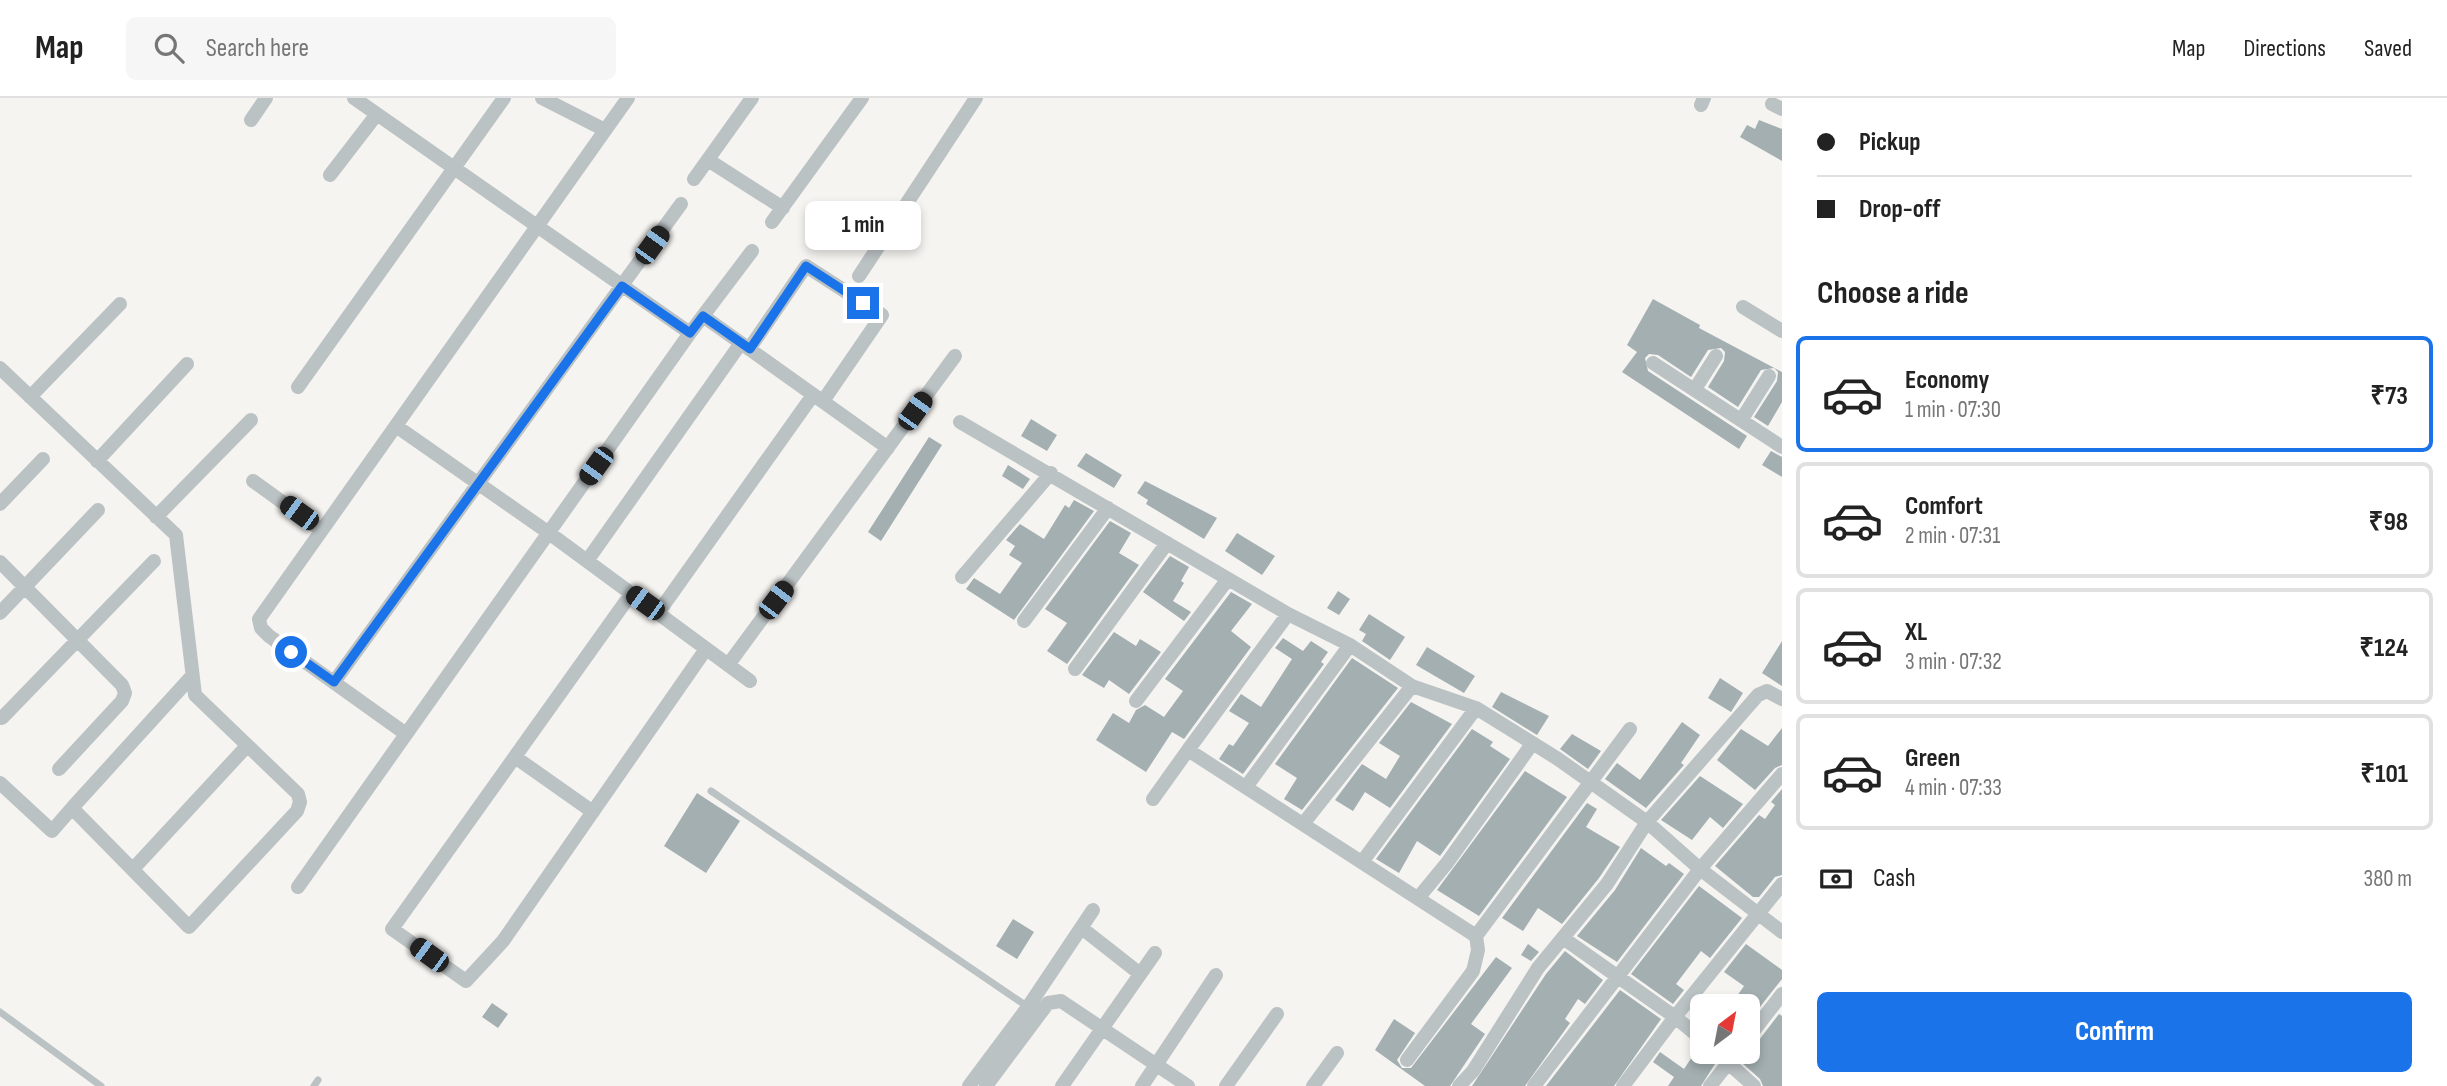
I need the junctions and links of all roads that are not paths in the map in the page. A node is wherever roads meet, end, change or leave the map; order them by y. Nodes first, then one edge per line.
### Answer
1 (266, 98) edge
2 (354, 98) edge
3 (504, 98) edge
4 (542, 98) edge
5 (628, 98) edge
6 (752, 98) edge
7 (862, 98) edge
8 (976, 98) edge
9 (377, 114) junction
10 (251, 120) dead end
11 (605, 130) junction
12 (708, 160) junction
13 (454, 168) junction
14 (330, 175) dead end
15 (694, 179) dead end
16 (681, 204) dead end
17 (783, 208) junction
18 (772, 222) dead end
19 (538, 227) junction
20 (751, 251) dead end
21 (859, 276) dead end
22 (622, 286) junction
23 (120, 304) dead end
24 (1743, 307) dead end
25 (703, 316) junction
26 (1782, 330) edge
27 (690, 333) junction
28 (746, 346) junction
29 (955, 356) dead end
30 (1716, 356) dead end
31 (1653, 363) dead end
32 (187, 364) dead end
33 (0, 368) edge
34 (1769, 376) dead end
35 (298, 387) dead end
36 (1695, 389) junction
37 (30, 397) junction
38 (818, 398) junction
39 (1742, 419) junction
40 (251, 420) dead end
41 (960, 422) dead end
42 (396, 426) junction
43 (1782, 447) edge
44 (888, 448) junction
45 (43, 459) dead end
46 (97, 461) junction
47 (1051, 473) junction
48 (253, 481) dead end
49 (480, 484) junction
50 (0, 504) edge
51 (1108, 508) junction
52 (98, 510) dead end
53 (156, 517) junction
54 (321, 530) junction
55 (549, 533) junction
56 (1167, 543) junction
57 (154, 561) dead end
58 (587, 561) junction
59 (0, 562) edge
60 (962, 577) dead end
61 (1228, 579) junction
62 (25, 587) junction
63 (631, 594) junction
64 (0, 613) edge
65 (658, 613) junction
66 (1288, 614) junction
67 (1024, 621) dead end
68 (78, 641) junction
69 (1350, 645) junction
70 (706, 649) junction
71 (728, 665) junction
72 (1074, 669) dead end
73 (192, 676) junction
74 (750, 681) dead end
75 (334, 682) junction
76 (1412, 686) junction
77 (1782, 698) edge
78 (1136, 701) dead end
79 (1476, 708) junction
80 (2, 718) dead end
81 (1630, 729) dead end
82 (406, 734) junction
83 (1532, 744) junction
84 (247, 746) junction
85 (1188, 750) junction
86 (515, 757) junction
87 (60, 769) dead end
88 (1782, 774) edge
89 (0, 783) edge
90 (1590, 783) junction
91 (1246, 787) junction
92 (711, 791) dead end
93 (1153, 799) dead end
94 (72, 808) junction
95 (593, 812) junction
96 (1647, 822) junction
97 (1303, 824) junction
98 (1362, 862) junction
99 (1700, 869) junction
100 (132, 870) junction
101 (1782, 884) edge
102 (298, 887) dead end
103 (1419, 897) junction
104 (1093, 910) dead end
105 (1757, 912) junction
106 (1782, 932) edge
107 (1088, 933) dead end
108 (1476, 936) junction
109 (1563, 938) junction
110 (1155, 953) dead end
111 (1139, 973) junction
112 (1216, 975) dead end
113 (1619, 977) junction
114 (1782, 994) edge
115 (1028, 1007) junction
116 (0, 1012) edge
117 (1277, 1014) dead end
118 (1675, 1017) junction
119 (1760, 1022) edge
120 (1101, 1029) junction
121 (1690, 1030) edge
122 (1338, 1053) dead end
123 (1407, 1060) dead end
124 (1156, 1064) junction
125 (1727, 1064) edge
126 (1738, 1064) edge
127 (101, 1086) edge
128 (969, 1086) edge
129 (986, 1086) edge
130 (1062, 1086) edge
131 (1142, 1086) edge
132 (1188, 1086) edge
133 (1226, 1086) edge
134 (1313, 1086) edge
135 (1459, 1086) edge
136 (1534, 1086) edge
137 (1623, 1086) edge
138 (1710, 1086) edge
139 (1754, 1086) edge

1 - 10 street
2 - 9 street
3 - 13 street
4 - 11 street
5 - 11 street
6 - 12 street
7 - 17 street
8 - 21 street
9 - 13 street
9 - 14 street
11 - 19 street
12 - 15 street
12 - 17 street
13 - 19 street
13 - 35 street
16 - 22 street
17 - 18 street
19 - 22 street
19 - 42 street
20 - 25 street
22 - 27 street
22 - 49 street
23 - 37 street
24 - 26 street
25 - 27 street
25 - 28 street
27 - 55 street
28 - 38 street
28 - 38 street
28 - 58 street
29 - 44 street
30 - 36 street
31 - 36 street
32 - 46 street
33 - 37 street
34 - 39 street
36 - 39 street
37 - 46 street
38 - 44 street
38 - 65 street
39 - 43 street
40 - 53 street
41 - 47 street
42 - 49 street
42 - 54 street
44 - 71 street
45 - 50 street
46 - 53 street
47 - 51 street
47 - 60 street
48 - 54 street
49 - 55 street
49 - 75 street
51 - 56 street
51 - 67 street
52 - 62 street
53 - 73 street
54 - 75 street
55 - 58 street
55 - 82 street
56 - 61 street
56 - 72 street
57 - 68 street
58 - 63 street
59 - 62 street
61 - 66 street
61 - 78 street
62 - 64 street
62 - 68 street
63 - 65 street
63 - 86 street
65 - 70 street
66 - 69 street
66 - 85 street
68 - 80 street
68 - 87 street
69 - 76 street
69 - 91 street
70 - 71 street
70 - 95 street
71 - 74 street
73 - 84 street
73 - 94 street
75 - 82 street
76 - 79 street
76 - 97 street
77 - 96 street
79 - 83 street
79 - 98 street
81 - 90 street
82 - 102 street
83 - 90 street
83 - 103 street
84 - 100 street
84 - 100 street
85 - 91 street
85 - 93 street
86 - 95 street
86 - 95 street
88 - 99 street
89 - 94 street
90 - 96 street
90 - 108 street
91 - 97 street
92 - 115 lane
94 - 100 street
96 - 99 street
96 - 109 street
97 - 98 street
98 - 103 street
99 - 105 street
99 - 113 street
101 - 105 street
103 - 108 street
104 - 115 street
105 - 106 street
105 - 118 street
107 - 111 street
108 - 123 street
109 - 113 street
109 - 135 street
110 - 111 street
111 - 120 street
112 - 124 street
113 - 118 street
113 - 136 street
114 - 119 street
115 - 128 street
116 - 127 lane
117 - 133 street
118 - 121 street
118 - 137 street
120 - 124 street
120 - 129 street
120 - 130 street
122 - 134 street
124 - 131 street
124 - 132 street
125 - 138 street
126 - 139 street

